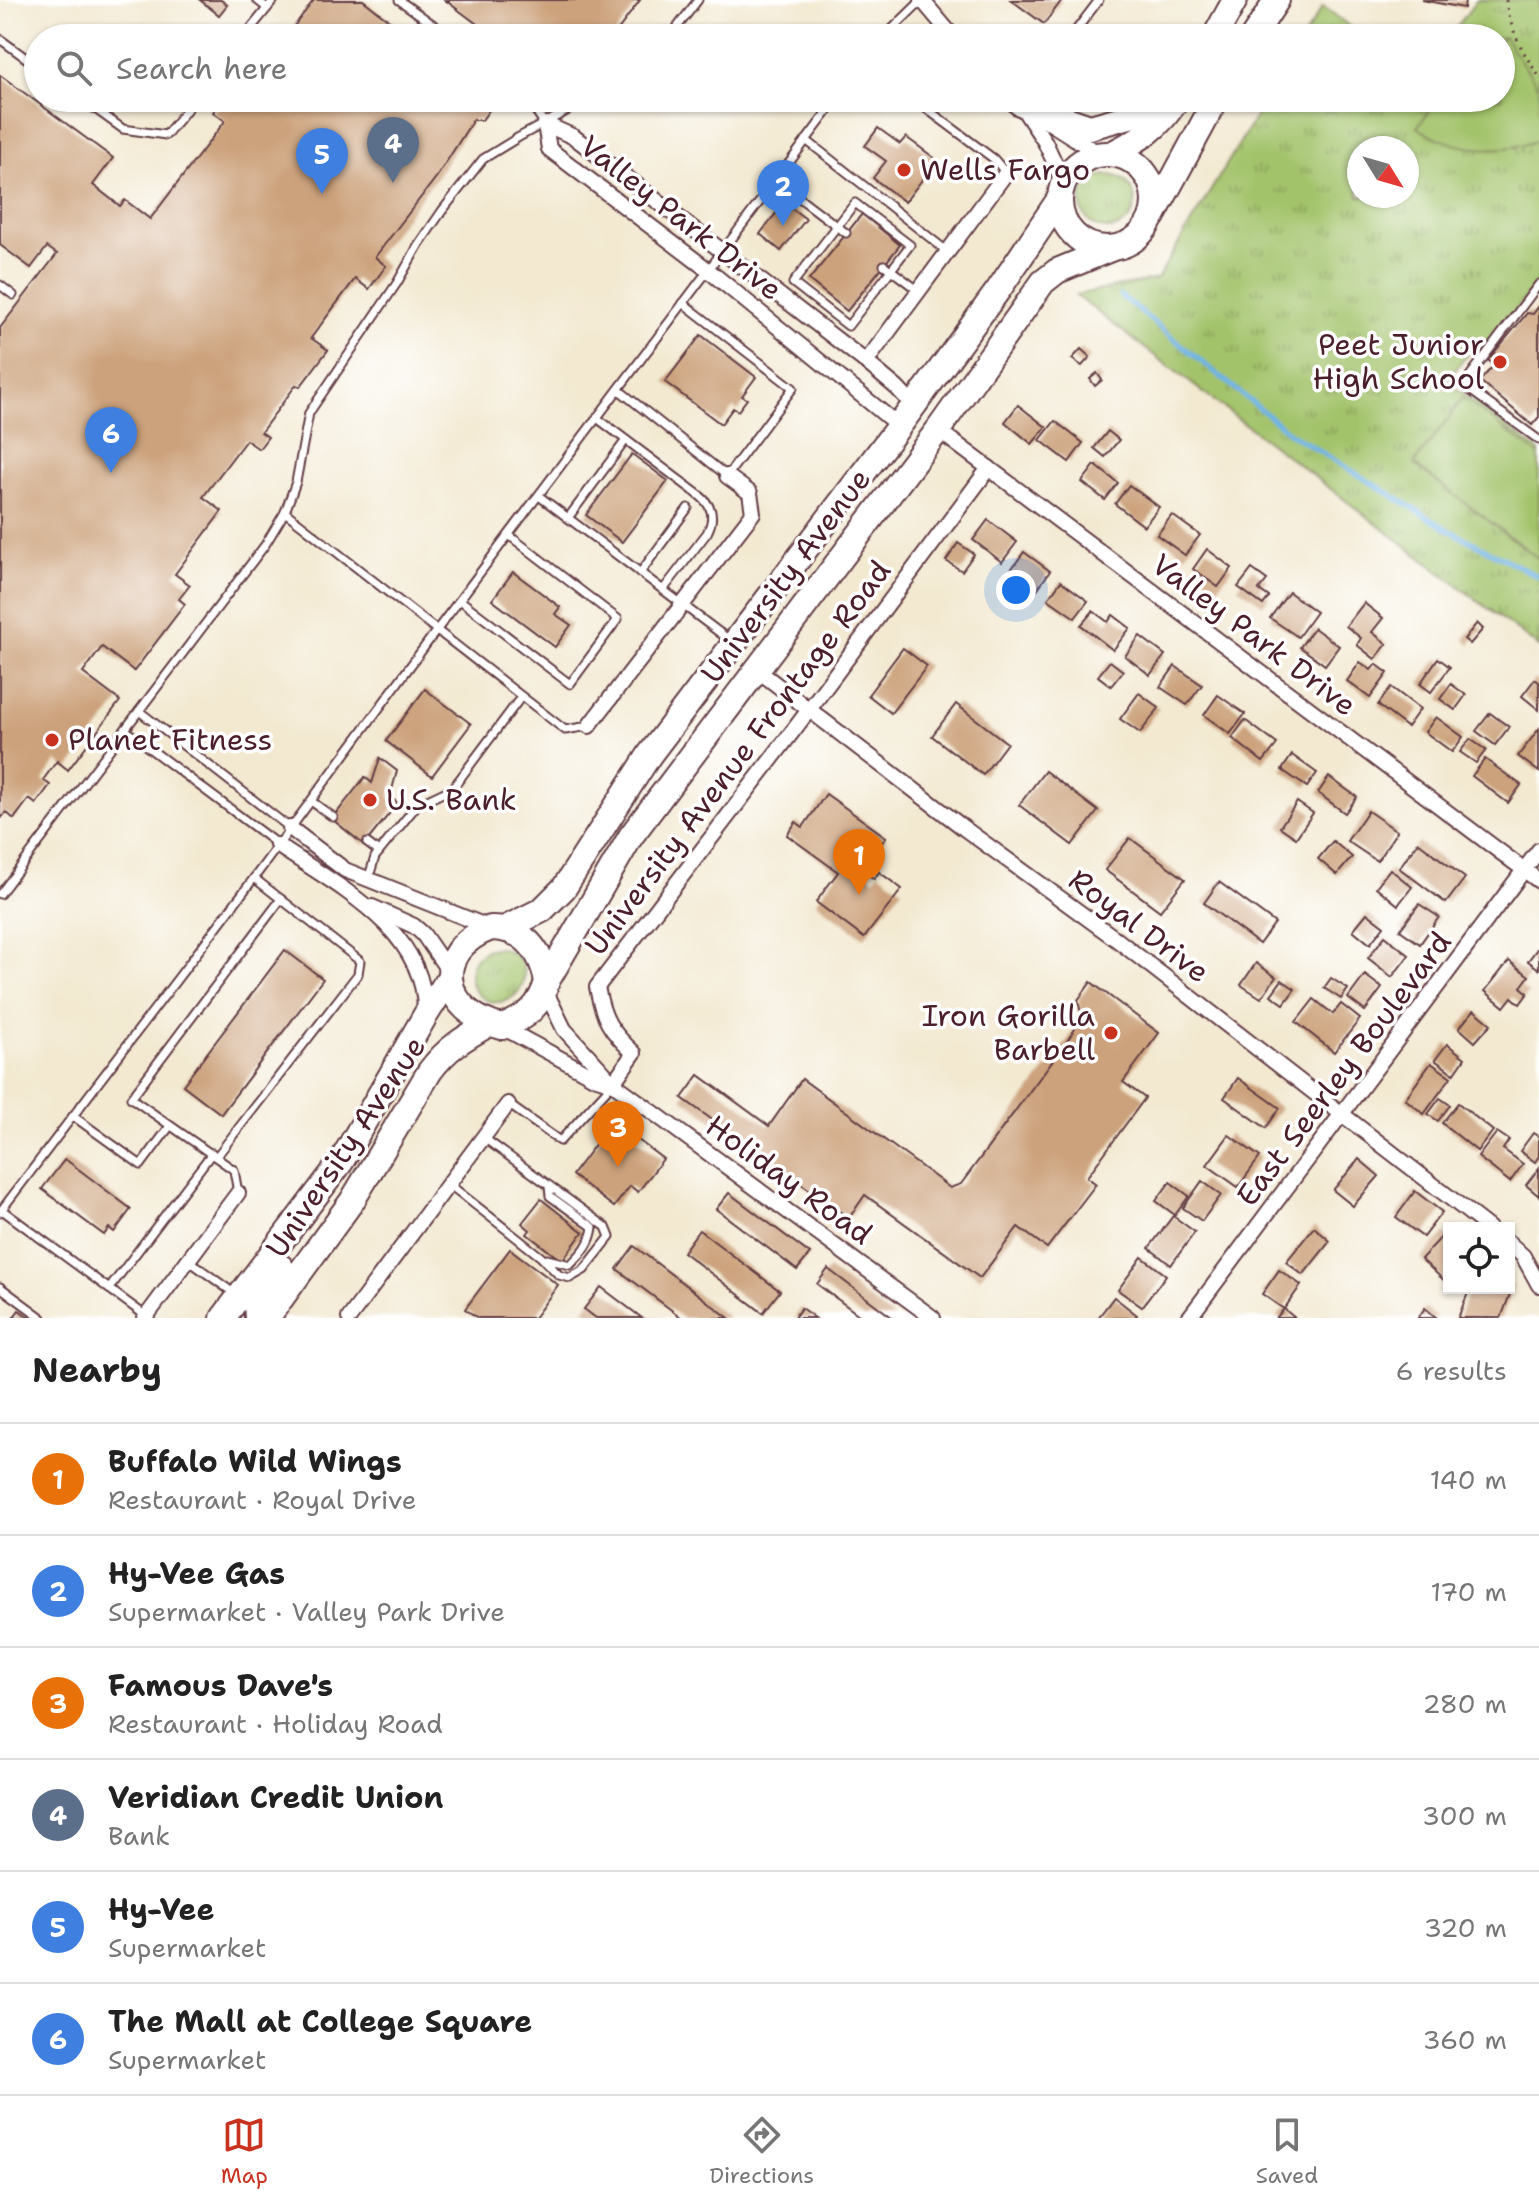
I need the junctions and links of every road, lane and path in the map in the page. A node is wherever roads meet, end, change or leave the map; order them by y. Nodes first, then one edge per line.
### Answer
1 (257, 0) edge
2 (274, 0) edge
3 (399, 0) edge
4 (698, 0) edge
5 (922, 0) edge
6 (1099, 0) edge
7 (1258, 0) edge
8 (1277, 0) edge
9 (1506, 0) edge
10 (1229, 2) edge
11 (267, 8) junction
12 (254, 24) edge
13 (432, 24) edge
14 (680, 24) edge
15 (897, 24) edge
16 (942, 24) edge
17 (1081, 24) edge
18 (1220, 24) edge
19 (1246, 24) edge
20 (1261, 24) edge
21 (1511, 24) edge
22 (1515, 32) edge
23 (0, 39) edge
24 (24, 57) edge
25 (1539, 76) edge
26 (99, 112) edge
27 (185, 112) edge
28 (536, 112) edge
29 (566, 112) edge
30 (827, 112) edge
31 (931, 112) edge
32 (1026, 112) edge
33 (1038, 112) edge
34 (1051, 112) edge
35 (1139, 112) edge
36 (1169, 112) edge
37 (1209, 112) edge
38 (545, 124) junction
39 (806, 140) junction
40 (1106, 155) junction
41 (1006, 173) joint
42 (776, 180) junction
43 (1062, 190) junction
44 (1147, 225) junction
45 (837, 226) junction
46 (846, 233) dead end
47 (824, 244) junction
48 (1113, 248) junction
49 (722, 251) junction
50 (833, 251) dead end
51 (948, 252) junction
52 (810, 261) junction
53 (819, 267) dead end
54 (887, 268) junction
55 (708, 270) junction
56 (871, 280) dead end
57 (1539, 284) edge
58 (0, 285) edge
59 (879, 286) junction
60 (919, 291) junction
61 (13, 295) dead end
62 (857, 298) dead end
63 (683, 303) junction
64 (865, 303) junction
65 (866, 362) junction
66 (619, 390) junction
67 (906, 416) junction
68 (597, 418) junction
69 (938, 430) junction
70 (626, 440) junction
71 (1539, 440) edge
72 (989, 468) junction
73 (727, 476) junction
74 (539, 496) junction
75 (688, 508) dead end
76 (285, 512) junction
77 (568, 518) junction
78 (510, 536) junction
79 (816, 536) junction
80 (842, 554) junction
81 (640, 573) junction
82 (663, 590) junction
83 (460, 600) junction
84 (683, 605) junction
85 (436, 631) junction
86 (735, 644) junction
87 (756, 669) junction
88 (521, 697) junction
89 (809, 710) junction
90 (139, 711) junction
91 (589, 726) joint
92 (125, 730) junction
93 (311, 801) junction
94 (333, 817) dead end
95 (290, 828) junction
96 (367, 843) dead end
97 (277, 845) junction
98 (1539, 850) edge
99 (379, 852) junction
100 (1524, 870) junction
101 (254, 878) junction
102 (368, 880) junction
103 (1539, 881) edge
104 (0, 894) edge
105 (281, 899) junction
106 (357, 900) junction
107 (498, 928) junction
108 (450, 976) junction
109 (546, 986) junction
110 (425, 1016) junction
111 (495, 1026) junction
112 (613, 1083) junction
113 (508, 1104) joint
114 (73, 1116) junction
115 (1341, 1116) junction
116 (170, 1126) junction
117 (484, 1138) junction
118 (214, 1155) junction
119 (450, 1185) junction
120 (549, 1186) junction
121 (238, 1193) joint
122 (315, 1196) junction
123 (1, 1208) edge
124 (1481, 1222) edge
125 (1515, 1249) edge
126 (541, 1257) junction
127 (188, 1260) junction
128 (1539, 1285) edge
129 (0, 1287) edge
130 (109, 1289) junction
131 (239, 1297) junction
132 (145, 1317) edge
133 (42, 1318) edge
134 (223, 1318) edge
135 (257, 1318) edge
136 (267, 1318) edge
137 (349, 1318) edge
138 (933, 1318) edge
139 (1189, 1318) edge

1 - 11 lane
2 - 11 lane
3 - 13 lane
4 - 14 lane
5 - 15 lane
5 - 16 street
6 - 17 lane
7 - 19 main road
8 - 20 main road
9 - 21 path
10 - 18 main road
11 - 12 lane
22 - 25 path
23 - 24 lane
26 - 27 lane
28 - 38 lane
29 - 38 lane
30 - 39 lane
31 - 41 lane
32 - 43 street
33 - 40 street
34 - 35 main road
36 - 40 main road
37 - 44 main road
38 - 49 street, Valley Park Drive
38 - 55 street, Valley Park Drive
38 - 76 lane
39 - 42 lane
39 - 51 lane
40 - 43 main road
40 - 44 main road
41 - 51 street
42 - 45 lane
42 - 49 lane
43 - 48 main road
43 - 67 main road, University Avenue
44 - 48 main road
45 - 46 lane
45 - 47 lane
45 - 54 lane
47 - 50 lane
47 - 52 lane
48 - 69 main road, University Avenue
49 - 55 lane
49 - 65 street, Valley Park Drive
51 - 60 street
52 - 53 lane
52 - 64 lane
54 - 59 lane
54 - 60 lane
55 - 63 lane
55 - 67 street, Valley Park Drive
56 - 59 lane
57 - 71 lane
58 - 61 lane
59 - 64 lane
60 - 65 street
62 - 64 lane
63 - 66 lane
63 - 73 lane
65 - 67 street, Valley Park Drive
66 - 68 lane
66 - 73 lane
67 - 79 main road, University Avenue
67 - 80 main road
68 - 70 lane
68 - 74 lane
69 - 72 street, Valley Park Drive
69 - 80 main road, University Avenue
70 - 77 lane
70 - 82 lane
72 - 89 street, University Avenue Frontage Road
72 - 100 street, Valley Park Drive
73 - 84 street
74 - 77 lane
74 - 78 lane
75 - 81 lane
76 - 85 lane
76 - 90 lane
77 - 81 lane
78 - 83 lane
78 - 83 lane
79 - 86 main road, University Avenue
79 - 87 main road
80 - 87 main road, University Avenue
81 - 82 lane
82 - 84 lane
83 - 85 lane
84 - 86 lane
84 - 91 street
85 - 88 lane
85 - 93 lane
86 - 107 main road, University Avenue
87 - 89 street, Royal Drive
87 - 109 main road, University Avenue
88 - 91 lane
88 - 99 lane
89 - 112 street, University Avenue Frontage Road
89 - 115 street, Royal Drive
90 - 92 lane
90 - 95 lane
92 - 97 lane
92 - 104 lane
93 - 94 lane
93 - 95 lane
95 - 97 lane
95 - 102 street
96 - 99 lane
97 - 101 lane
97 - 106 street
98 - 100 street, East Seerley Boulevard
99 - 102 lane
100 - 103 street, Valley Park Drive
100 - 115 street, East Seerley Boulevard
101 - 105 lane
101 - 114 lane
102 - 107 street
105 - 116 lane
105 - 118 lane
106 - 108 street
106 - 110 street
107 - 108 main road
107 - 109 main road
108 - 110 main road, University Avenue
108 - 111 main road
109 - 111 main road
109 - 112 street, Holiday Road
110 - 122 main road, University Avenue
111 - 112 street, Holiday Road
111 - 136 main road, University Avenue
112 - 113 lane
112 - 138 street, Holiday Road
113 - 117 street
114 - 116 lane
114 - 123 lane
115 - 124 street, Royal Drive
115 - 139 street, East Seerley Boulevard
116 - 118 lane
117 - 119 street
117 - 120 lane
118 - 121 lane
118 - 130 lane
119 - 126 lane
119 - 137 street
120 - 126 lane
120 - 126 lane
121 - 127 street
122 - 131 main road, University Avenue
122 - 135 main road
123 - 130 lane
125 - 128 street
127 - 131 lane
127 - 132 street
129 - 133 lane
130 - 132 lane
131 - 134 main road, University Avenue

